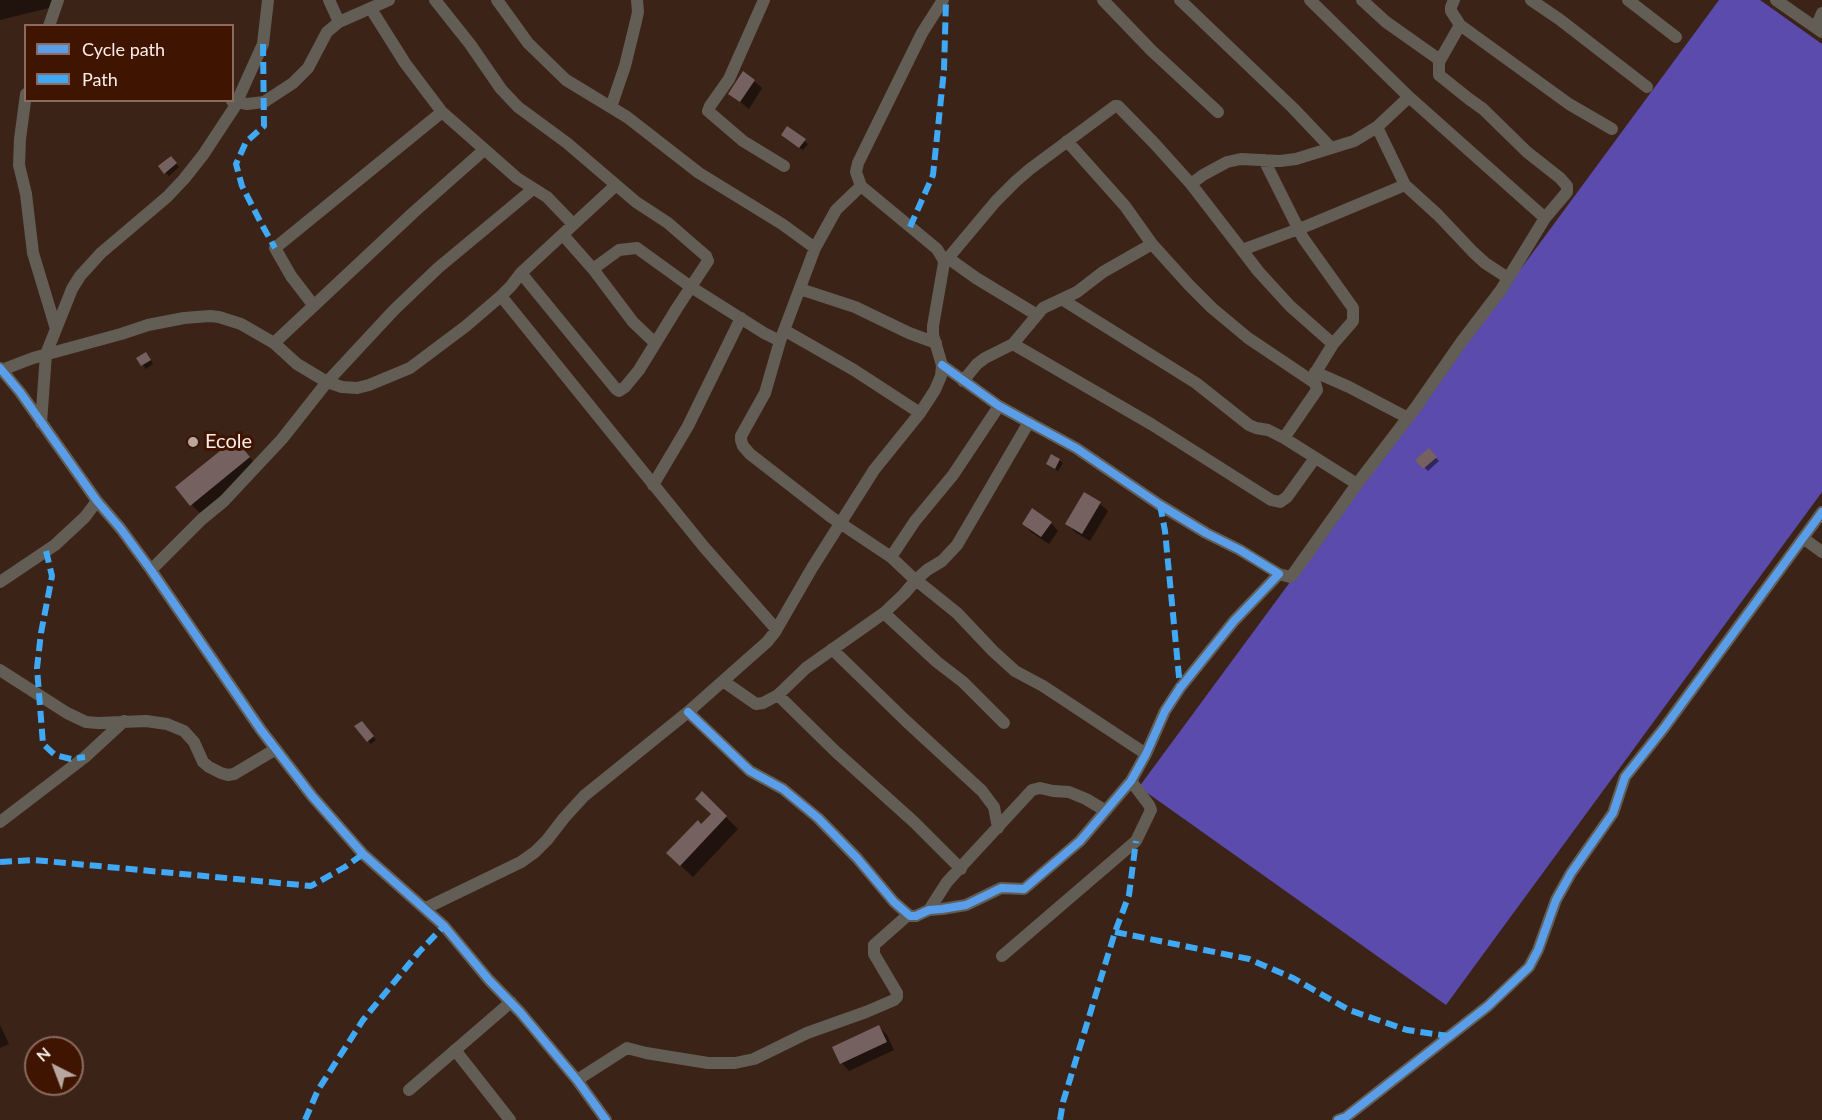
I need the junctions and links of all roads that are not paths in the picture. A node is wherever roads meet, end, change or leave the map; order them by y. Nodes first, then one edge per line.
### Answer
1 (58, 0) edge
2 (268, 0) edge
3 (329, 0) edge
4 (389, 0) edge
5 (435, 0) edge
6 (637, 0) edge
7 (764, 0) edge
8 (943, 0) edge
9 (1103, 0) edge
10 (1180, 0) edge
11 (1310, 0) edge
12 (1362, 0) edge
13 (1454, 0) edge
14 (1531, 0) edge
15 (1628, 0) edge
16 (1776, 0) edge
17 (502, 2) edge
18 (371, 9) junction
19 (1822, 13) edge
20 (339, 22) junction
21 (50, 24) edge
22 (1460, 25) junction
23 (1819, 29) edge
24 (1676, 37) dead end
25 (1439, 62) junction
26 (1647, 87) dead end
27 (1409, 97) junction
28 (234, 101) edge
29 (25, 102) edge
30 (233, 102) edge
31 (611, 107) junction
32 (442, 112) junction
33 (1218, 112) dead end
34 (1377, 127) junction
35 (1612, 129) dead end
36 (1067, 141) junction
37 (1332, 148) junction
38 (484, 150) junction
39 (1264, 160) junction
40 (784, 166) dead end
41 (1191, 184) junction
42 (616, 185) junction
43 (1406, 185) junction
44 (861, 186) junction
45 (533, 189) junction
46 (1545, 218) junction
47 (573, 224) junction
48 (1298, 228) junction
49 (562, 235) junction
50 (1152, 244) junction
51 (815, 248) junction
52 (1242, 250) junction
53 (946, 261) junction
54 (592, 269) junction
55 (521, 273) junction
56 (1508, 278) junction
57 (691, 287) junction
58 (800, 289) junction
59 (501, 296) junction
60 (1063, 300) junction
61 (314, 306) junction
62 (1037, 315) junction
63 (741, 318) junction
64 (56, 329) junction
65 (782, 335) junction
66 (274, 343) junction
67 (655, 343) junction
68 (936, 343) junction
69 (1013, 344) junction
70 (1333, 344) junction
71 (46, 354) junction
72 (942, 365) junction
73 (1, 369) edge
74 (1313, 376) junction
75 (963, 381) junction
76 (327, 382) junction
77 (999, 406) junction
78 (920, 413) junction
79 (1408, 418) junction
80 (1029, 422) junction
81 (41, 423) junction
82 (1284, 438) junction
83 (1315, 458) junction
84 (1357, 484) junction
85 (653, 485) junction
86 (97, 501) junction
87 (1822, 512) edge
88 (840, 524) junction
89 (1803, 538) junction
90 (1822, 552) edge
91 (891, 556) junction
92 (151, 570) junction
93 (1279, 574) junction
94 (916, 580) junction
95 (0, 582) edge
96 (884, 613) junction
97 (776, 629) junction
98 (832, 649) junction
99 (0, 670) edge
100 (723, 681) junction
101 (778, 695) junction
102 (688, 712) junction
103 (124, 721) junction
104 (1004, 723) dead end
105 (276, 749) junction
106 (1146, 754) junction
107 (1131, 781) junction
108 (1106, 811) junction
109 (0, 822) edge
110 (998, 828) junction
111 (961, 869) junction
112 (426, 908) junction
113 (929, 910) junction
114 (908, 915) junction
115 (1002, 956) dead end
116 (511, 1002) junction
117 (455, 1050) junction
118 (577, 1080) junction
119 (409, 1090) dead end
120 (510, 1120) edge
121 (606, 1120) edge
122 (1338, 1120) edge

1 - 21 street
2 - 28 street
3 - 20 street
4 - 18 street
5 - 42 street
6 - 31 street
7 - 40 street
8 - 44 street
9 - 33 street
10 - 37 street
11 - 27 street
12 - 25 street
13 - 22 street
14 - 26 street
15 - 24 street
16 - 23 street
17 - 31 street
18 - 20 street
18 - 32 street
19 - 23 street
20 - 28 street
22 - 25 street
22 - 35 street
25 - 46 street
27 - 34 street
27 - 46 street
29 - 64 street
30 - 64 street
31 - 51 street
32 - 38 street
32 - 61 street
34 - 37 street
34 - 43 street
36 - 41 street
36 - 50 street
36 - 53 street
37 - 39 street
38 - 45 street
38 - 61 street
39 - 41 street
39 - 48 street
41 - 52 street
42 - 47 street
42 - 57 street
43 - 48 street
43 - 56 street
44 - 51 street
44 - 53 street
45 - 47 street
45 - 76 street
46 - 56 street
47 - 49 street
48 - 52 street
48 - 70 street
49 - 54 street
49 - 55 street
50 - 60 street
50 - 74 street
51 - 58 street
52 - 70 street
53 - 62 street
53 - 68 street
54 - 57 street
54 - 67 street
55 - 59 street
55 - 67 street
56 - 79 street
57 - 63 street
57 - 67 street
58 - 65 street
58 - 68 street
59 - 76 street
59 - 85 street
60 - 62 street
60 - 82 street
61 - 66 street
62 - 69 street
63 - 65 street
63 - 85 street
64 - 71 street
65 - 78 street
65 - 88 street
66 - 71 street
66 - 76 street
68 - 72 street
69 - 75 street
69 - 83 street
70 - 74 street
71 - 73 street
71 - 81 street
72 - 75 street
72 - 78 street
73 - 81 street
74 - 79 street
74 - 82 street
75 - 77 street
76 - 92 street
77 - 80 street
77 - 91 street
78 - 88 street
79 - 84 street
80 - 93 street
80 - 94 street
81 - 86 street
82 - 83 street
83 - 84 street
84 - 93 street
85 - 97 street
86 - 92 street
86 - 95 street
87 - 89 street
88 - 91 street
88 - 97 street
89 - 90 street
89 - 122 street
91 - 94 street
92 - 105 street
93 - 106 street
94 - 96 street
94 - 106 street
96 - 98 street
96 - 104 street
97 - 100 street
98 - 101 street
98 - 110 street
99 - 103 street
100 - 101 street
100 - 102 street
101 - 111 street
102 - 112 street
102 - 114 street
103 - 105 street
103 - 109 street
105 - 112 street
106 - 107 street
107 - 108 street
107 - 115 street
108 - 110 street
108 - 113 street
110 - 111 street
111 - 113 street
112 - 116 street
113 - 114 street
114 - 118 street
116 - 117 street
116 - 118 street
117 - 119 street
117 - 120 street
118 - 121 street

